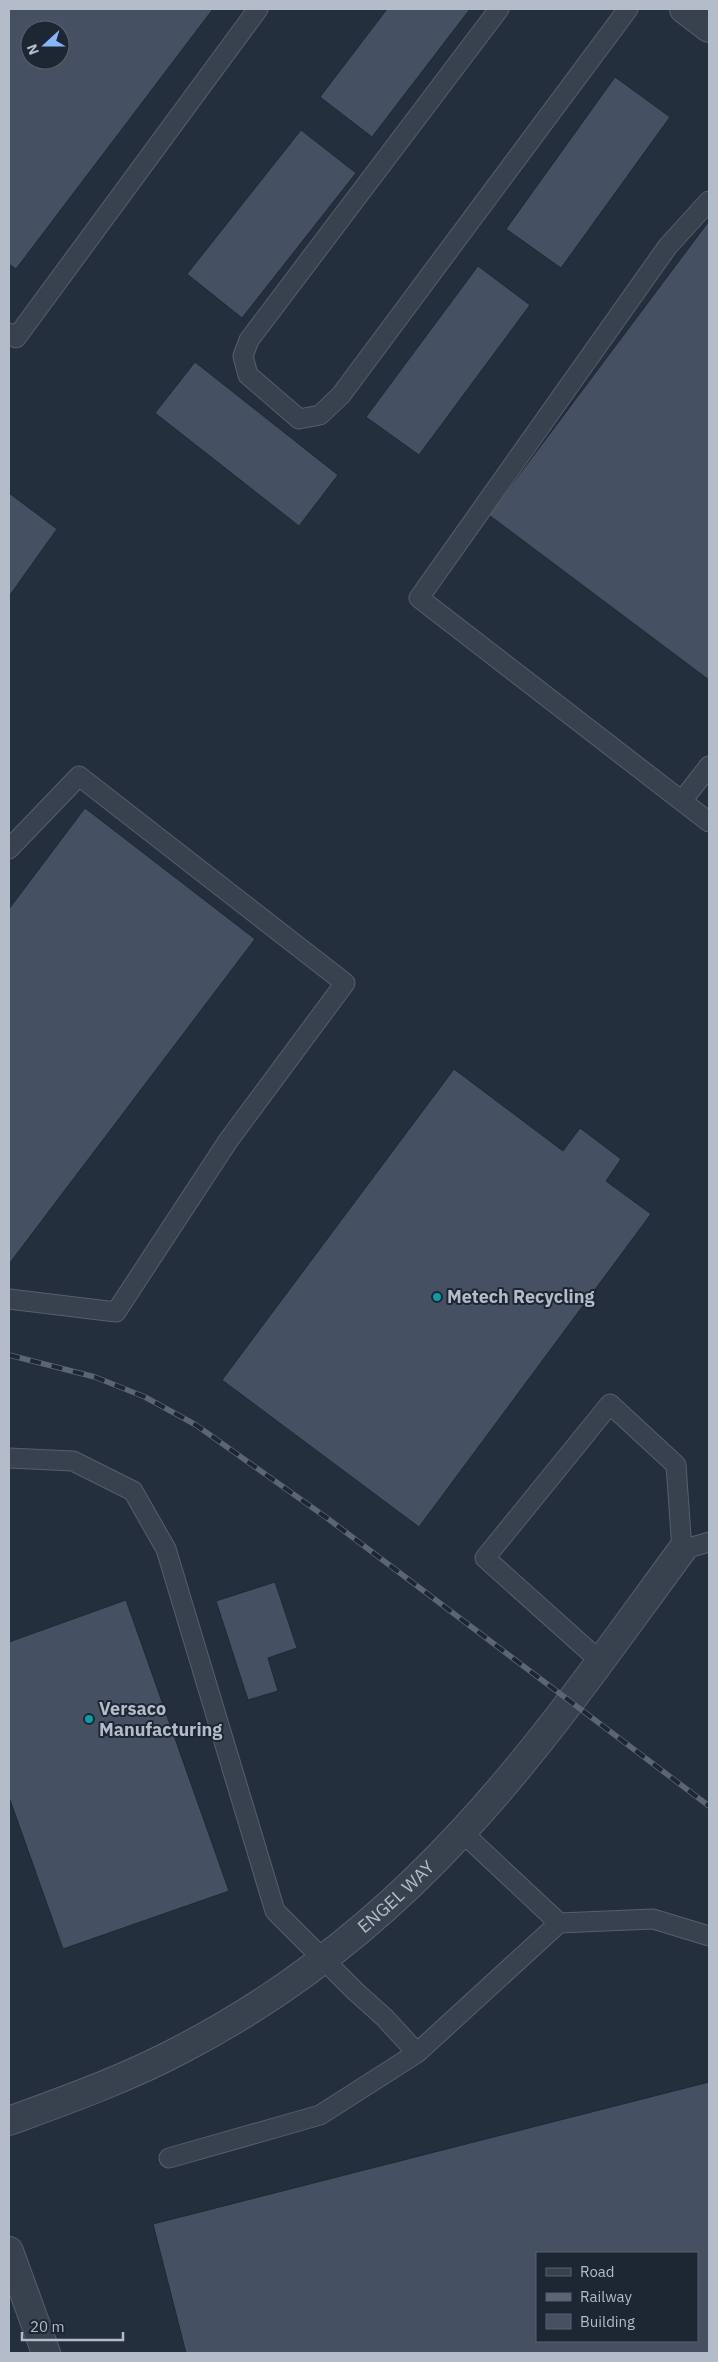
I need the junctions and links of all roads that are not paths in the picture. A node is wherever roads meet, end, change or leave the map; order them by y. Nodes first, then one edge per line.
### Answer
1 (258, 9) edge
2 (499, 9) edge
3 (628, 9) edge
4 (684, 9) edge
5 (709, 28) edge
6 (709, 201) edge
7 (9, 332) edge
8 (709, 766) edge
9 (682, 801) junction
10 (709, 822) edge
11 (9, 849) edge
12 (9, 1299) edge
13 (9, 1458) edge
14 (709, 1542) edge
15 (682, 1550) junction
16 (600, 1661) junction
17 (462, 1832) junction
18 (559, 1923) junction
19 (709, 1936) edge
20 (324, 1959) junction
21 (418, 2053) junction
22 (9, 2121) edge
23 (169, 2158) dead end
24 (9, 2251) edge
25 (46, 2353) edge

1 - 7 lane
2 - 3 lane
4 - 5 street
6 - 9 lane
8 - 9 lane
9 - 10 lane
11 - 12 lane
13 - 20 lane
14 - 15 lane
15 - 16 street, ENGEL WAY
15 - 16 lane
16 - 17 street, ENGEL WAY
17 - 18 lane
17 - 20 street, ENGEL WAY
18 - 19 lane
18 - 21 lane
20 - 21 lane
20 - 22 street, ENGEL WAY
21 - 23 lane
24 - 25 street

